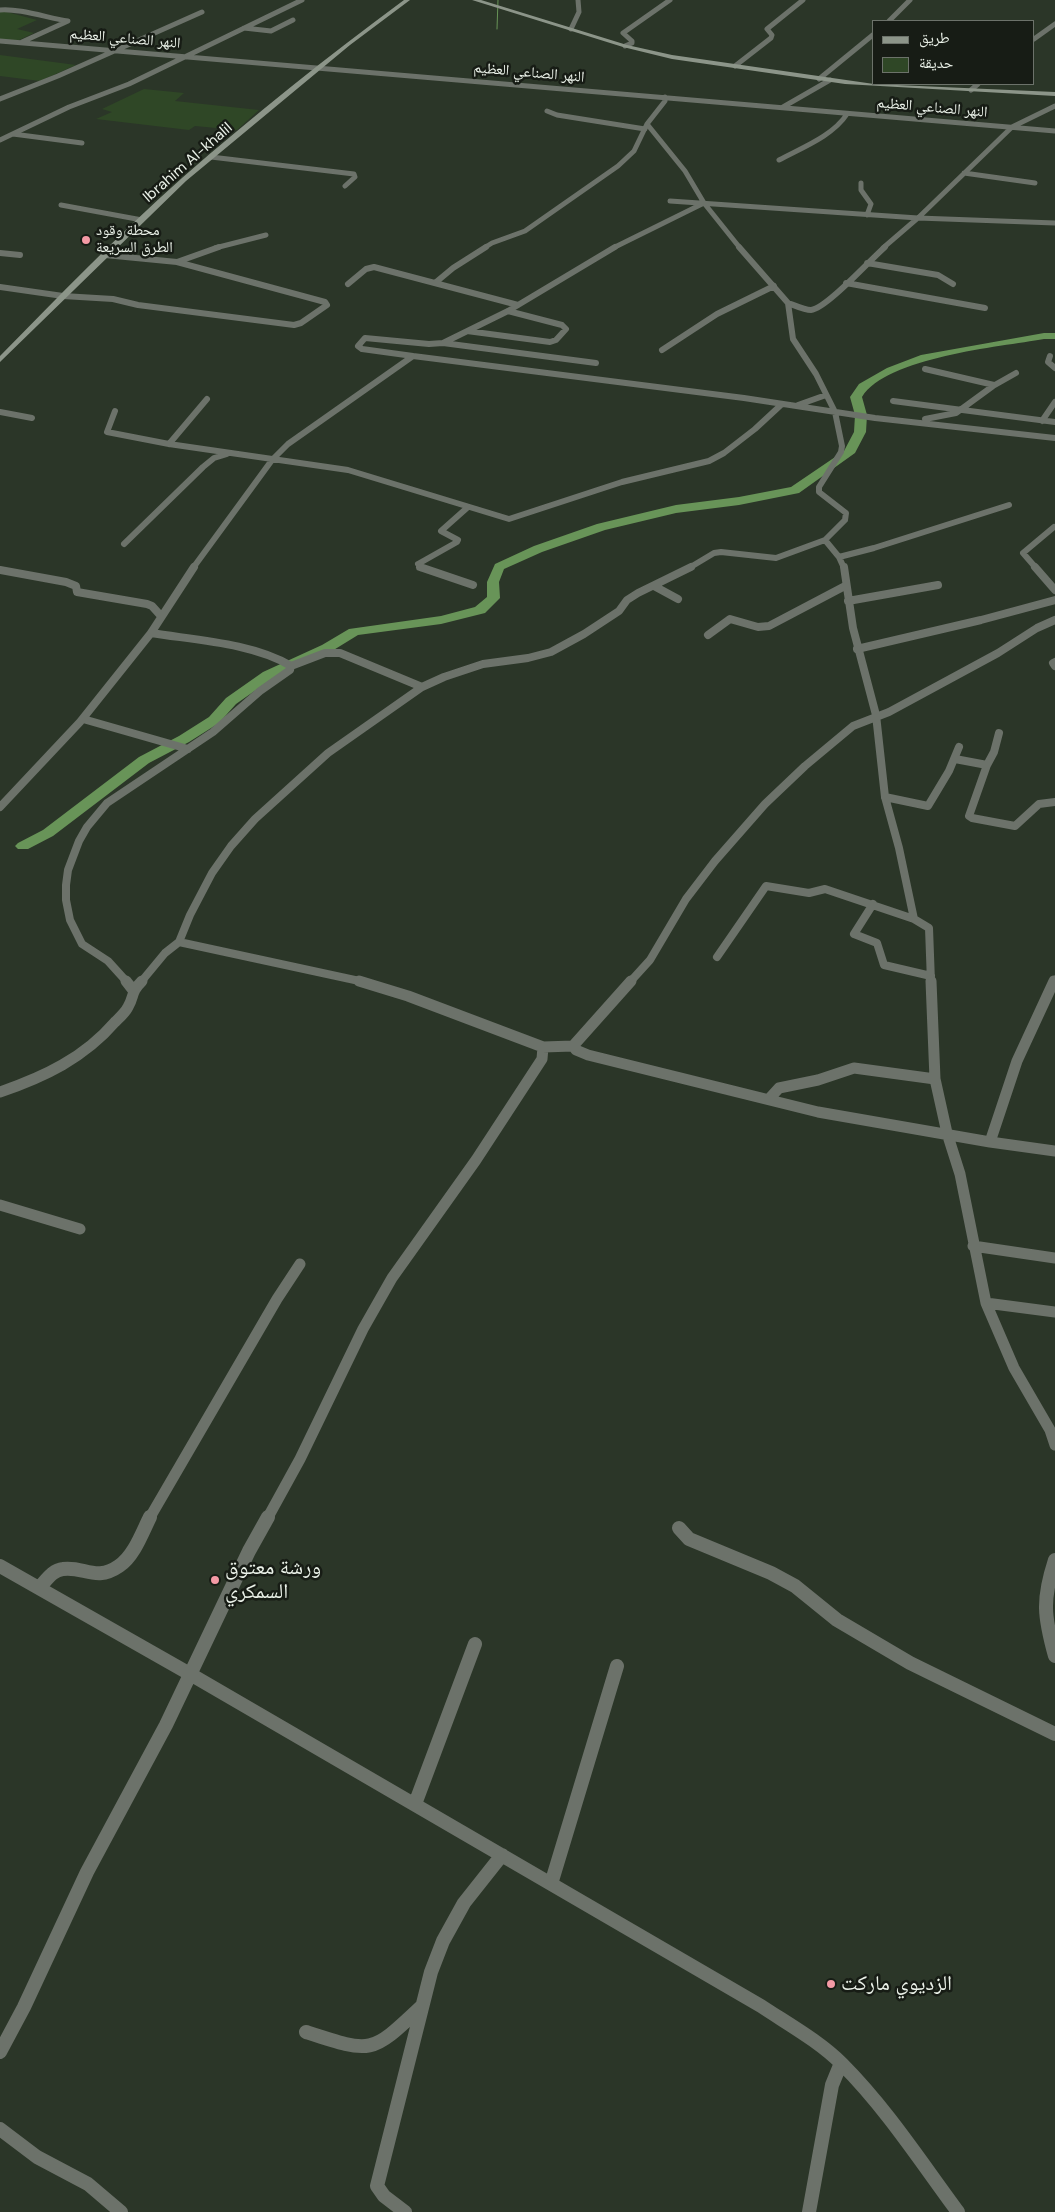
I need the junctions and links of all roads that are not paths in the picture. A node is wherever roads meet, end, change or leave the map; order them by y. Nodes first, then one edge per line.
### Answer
1 (302, 0) edge
2 (407, 0) edge
3 (475, 0) edge
4 (578, 0) edge
5 (670, 0) edge
6 (803, 0) edge
7 (910, 0) edge
8 (0, 10) edge
9 (202, 12) dead end
10 (293, 20) dead end
11 (890, 20) edge
12 (1055, 24) edge
13 (244, 28) junction
14 (571, 29) junction
15 (872, 36) edge
16 (1035, 38) edge
17 (0, 41) edge
18 (19, 43) junction
19 (625, 46) junction
20 (113, 51) junction
21 (186, 57) junction
22 (736, 66) junction
23 (319, 68) junction
24 (820, 79) junction
25 (830, 80) junction
26 (872, 83) edge
27 (900, 85) edge
28 (977, 85) edge
29 (971, 90) junction
30 (1055, 94) edge
31 (665, 97) junction
32 (0, 99) edge
33 (1055, 106) edge
34 (783, 107) junction
35 (547, 111) dead end
36 (847, 114) junction
37 (646, 127) junction
38 (1012, 127) junction
39 (1055, 131) edge
40 (0, 133) edge
41 (13, 134) junction
42 (0, 140) edge
43 (82, 143) dead end
44 (211, 157) junction
45 (779, 160) dead end
46 (964, 173) junction
47 (861, 183) dead end
48 (1035, 183) dead end
49 (345, 186) dead end
50 (670, 201) dead end
51 (704, 203) junction
52 (61, 205) dead end
53 (867, 215) junction
54 (918, 218) junction
55 (142, 220) junction
56 (1055, 223) edge
57 (266, 235) dead end
58 (0, 254) edge
59 (105, 255) junction
60 (20, 256) dead end
61 (177, 262) junction
62 (867, 262) junction
63 (435, 283) junction
64 (846, 283) junction
65 (348, 284) dead end
66 (953, 284) dead end
67 (774, 286) junction
68 (0, 287) edge
69 (63, 296) junction
70 (788, 303) junction
71 (518, 305) junction
72 (985, 308) dead end
73 (508, 311) junction
74 (466, 331) junction
75 (443, 343) junction
76 (662, 350) dead end
77 (413, 356) junction
78 (1050, 356) dead end
79 (0, 360) edge
80 (596, 363) dead end
81 (1055, 368) edge
82 (925, 369) dead end
83 (1016, 373) dead end
84 (994, 385) junction
85 (826, 395) junction
86 (207, 399) dead end
87 (893, 401) dead end
88 (1055, 402) edge
89 (782, 404) junction
90 (797, 406) junction
91 (964, 410) junction
92 (115, 411) dead end
93 (0, 412) edge
94 (835, 412) junction
95 (32, 418) dead end
96 (894, 420) junction
97 (1042, 421) junction
98 (1055, 422) edge
99 (1055, 438) edge
100 (169, 444) junction
101 (230, 453) junction
102 (272, 460) junction
103 (1009, 504) dead end
104 (468, 507) junction
105 (1054, 527) edge
106 (825, 540) junction
107 (124, 544) dead end
108 (840, 557) junction
109 (0, 570) edge
110 (473, 585) dead end
111 (938, 585) dead end
112 (654, 586) junction
113 (845, 586) junction
114 (1055, 590) edge
115 (678, 599) dead end
116 (1055, 600) edge
117 (848, 601) junction
118 (161, 616) junction
119 (1055, 620) edge
120 (150, 633) junction
121 (708, 635) dead end
122 (857, 649) junction
123 (1055, 662) edge
124 (290, 666) junction
125 (1055, 666) edge
126 (422, 687) junction
127 (876, 716) junction
128 (83, 719) junction
129 (1000, 734) dead end
130 (959, 747) dead end
131 (188, 749) junction
132 (955, 759) junction
133 (987, 765) junction
134 (885, 797) junction
135 (1055, 802) edge
136 (0, 807) edge
137 (873, 904) junction
138 (914, 919) junction
139 (179, 942) junction
140 (718, 957) dead end
141 (932, 976) junction
142 (1055, 980) edge
143 (133, 990) junction
144 (573, 1046) junction
145 (544, 1047) junction
146 (936, 1079) junction
147 (0, 1092) edge
148 (770, 1099) junction
149 (947, 1133) junction
150 (990, 1142) junction
151 (1055, 1151) edge
152 (0, 1205) edge
153 (80, 1229) dead end
154 (973, 1246) junction
155 (1055, 1258) edge
156 (300, 1264) dead end
157 (986, 1303) junction
158 (1055, 1312) edge
159 (1055, 1445) edge
160 (679, 1528) dead end
161 (1055, 1560) edge
162 (0, 1566) edge
163 (40, 1588) junction
164 (1049, 1616) edge
165 (475, 1644) dead end
166 (1055, 1656) edge
167 (617, 1666) dead end
168 (190, 1674) junction
169 (1055, 1734) edge
170 (415, 1804) junction
171 (502, 1855) junction
172 (551, 1884) junction
173 (422, 2006) junction
174 (306, 2032) dead end
175 (0, 2052) edge
176 (841, 2063) junction
177 (0, 2130) edge
178 (120, 2212) edge
179 (405, 2212) edge
180 (809, 2212) edge
181 (958, 2212) edge

1 - 13 street
2 - 23 street, Ibrahim Al-khalil
3 - 14 street
4 - 14 street
5 - 19 street
6 - 22 street
7 - 11 street
8 - 18 street
9 - 20 street
10 - 13 street
12 - 16 street
13 - 21 street
14 - 19 street
15 - 24 street
17 - 18 street, النهر الصناعي العظيم
18 - 20 street, النهر الصناعي العظيم
19 - 22 street
20 - 21 street, النهر الصناعي العظيم
20 - 32 street
21 - 23 street, النهر الصناعي العظيم
21 - 41 street
22 - 24 street
23 - 31 street, النهر الصناعي العظيم
23 - 44 street, Ibrahim Al-khalil
24 - 25 street
25 - 26 street
25 - 34 street
27 - 29 street
28 - 29 street
29 - 30 street
31 - 34 street, النهر الصناعي العظيم
31 - 37 street
33 - 38 street
34 - 36 street, النهر الصناعي العظيم
35 - 37 street
36 - 38 street, النهر الصناعي العظيم
36 - 45 street
37 - 51 street
37 - 63 street
38 - 39 street, النهر الصناعي العظيم
38 - 46 street
40 - 41 street
41 - 42 street
41 - 43 street
44 - 49 street
44 - 55 street, Ibrahim Al-khalil
46 - 48 street
46 - 54 street
47 - 53 street
50 - 51 street
51 - 53 street
51 - 67 street
51 - 71 street
52 - 55 street
53 - 54 street
54 - 56 street
54 - 62 street
55 - 59 street, Ibrahim Al-khalil
57 - 61 street
58 - 60 street
59 - 61 street
59 - 69 street, Ibrahim Al-khalil
61 - 69 street
62 - 64 street
62 - 66 street
63 - 65 street
63 - 71 street
64 - 70 street
64 - 72 street
67 - 70 street
67 - 76 street
68 - 69 street
69 - 79 street, Ibrahim Al-khalil
70 - 85 street
71 - 73 street
73 - 74 street
73 - 74 street
74 - 75 street
75 - 77 street
75 - 80 street
77 - 89 street
77 - 102 street
78 - 81 street
82 - 84 street
83 - 84 street
84 - 91 street
85 - 90 street
85 - 94 street
86 - 100 street
87 - 91 street
88 - 97 street
89 - 90 street
89 - 104 street
90 - 94 street
91 - 96 street
91 - 97 street
92 - 100 street
93 - 95 street
94 - 96 street
94 - 106 street
96 - 99 street
97 - 98 street
100 - 101 street
101 - 102 street
101 - 107 street
102 - 104 street
102 - 118 street
103 - 108 street
104 - 110 street
105 - 114 street
106 - 108 street
106 - 112 street
108 - 113 street
109 - 118 street
111 - 117 street
112 - 115 street
112 - 126 street
113 - 117 street
113 - 121 street
116 - 122 street
117 - 122 street
118 - 120 street
119 - 127 street
120 - 124 street
120 - 128 street
122 - 127 street
123 - 125 street
124 - 126 street
124 - 131 street
126 - 139 street
127 - 134 street
127 - 144 street
128 - 131 street
128 - 136 street
129 - 133 street
130 - 132 street
131 - 143 street
132 - 133 street
132 - 134 street
133 - 135 street
134 - 138 street
137 - 138 street
137 - 140 street
137 - 141 street
138 - 141 street
139 - 143 street
139 - 145 street
141 - 146 street
142 - 150 street
143 - 147 street
144 - 145 street
144 - 148 street
145 - 168 street
146 - 148 street
146 - 149 street
148 - 149 street
149 - 150 street
149 - 154 street
150 - 151 street
152 - 153 street
154 - 155 street
154 - 157 street
156 - 163 street
157 - 158 street
157 - 159 street
160 - 169 street
161 - 164 street
162 - 163 street
163 - 168 street
164 - 166 street
165 - 170 street
167 - 172 street
168 - 170 street
168 - 175 street
170 - 171 street
171 - 172 street
171 - 173 street
172 - 176 street
173 - 174 street
173 - 179 street
176 - 180 street
176 - 181 street
177 - 178 street

